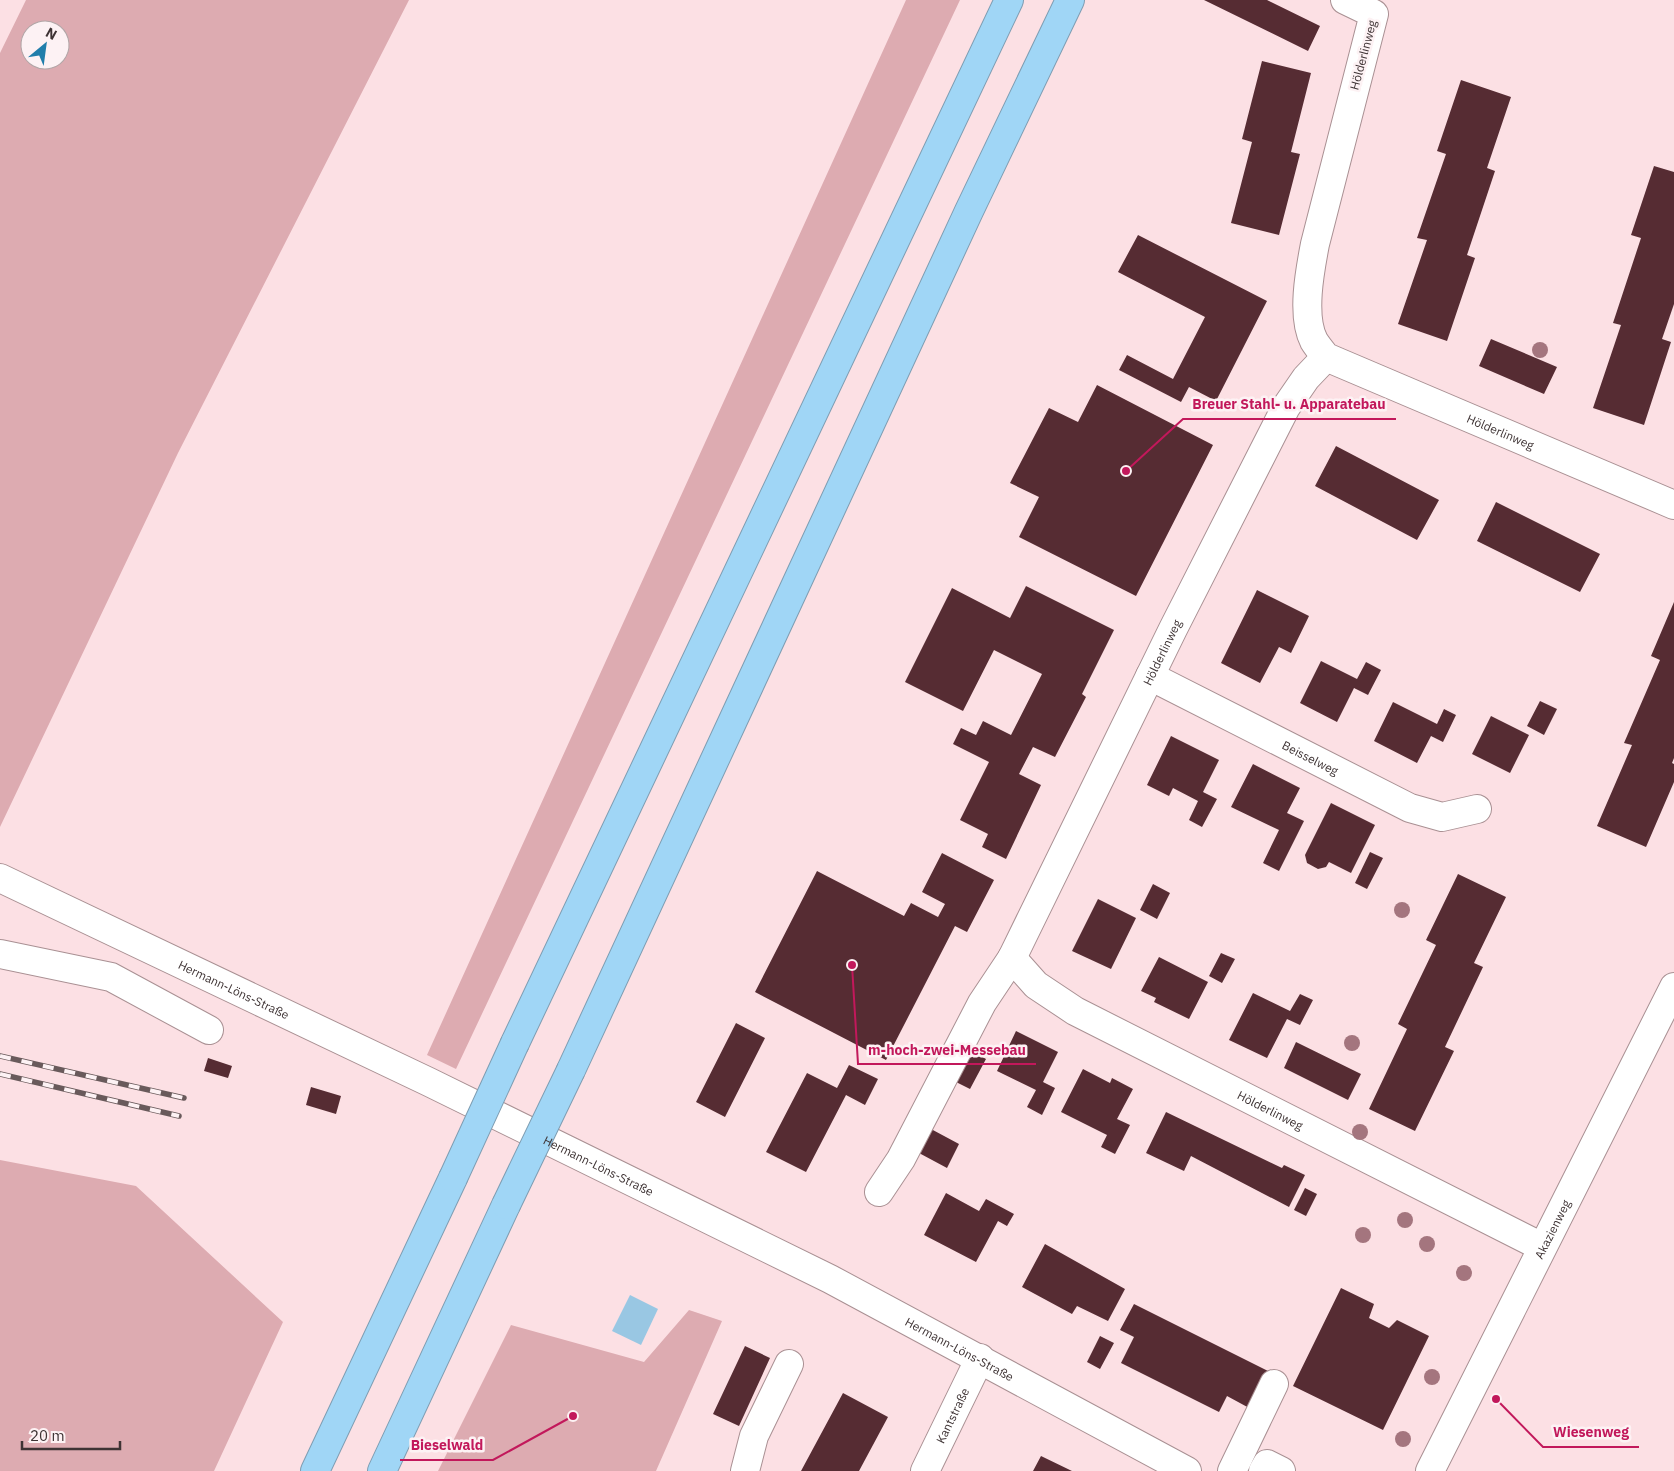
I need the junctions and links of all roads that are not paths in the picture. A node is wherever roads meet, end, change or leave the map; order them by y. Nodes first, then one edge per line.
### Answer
1 (1009, 0) edge
2 (1070, 0) edge
3 (1346, 0) edge
4 (1326, 357) junction
5 (1674, 505) edge
6 (1150, 676) junction
7 (1477, 809) dead end
8 (0, 878) edge
9 (0, 954) edge
10 (1012, 958) junction
11 (1674, 987) edge
12 (209, 1030) dead end
13 (879, 1192) dead end
14 (1542, 1247) junction
15 (980, 1358) junction
16 (790, 1364) dead end
17 (1274, 1384) dead end
18 (315, 1471) edge
19 (382, 1471) edge
20 (745, 1471) edge
21 (925, 1471) edge
22 (1187, 1471) edge
23 (1232, 1471) edge
24 (1263, 1471) edge
25 (1281, 1471) edge
26 (1430, 1471) edge

1 - 18 highway, bridge
2 - 19 highway, bridge
3 - 4 street, Hölderlinweg
4 - 5 street, Hölderlinweg
4 - 6 street, Hölderlinweg
6 - 7 street, Beisselweg
6 - 10 street, Hölderlinweg
8 - 15 street, Hermann-Löns-Straße
9 - 12 street
10 - 13 street, Hölderlinweg
10 - 14 street, Hölderlinweg
11 - 14 street, Akazienweg
14 - 26 street, Akazienweg
15 - 21 street, Kantstraße
15 - 22 street, Hermann-Löns-Straße
16 - 20 street
17 - 23 street
24 - 25 street

